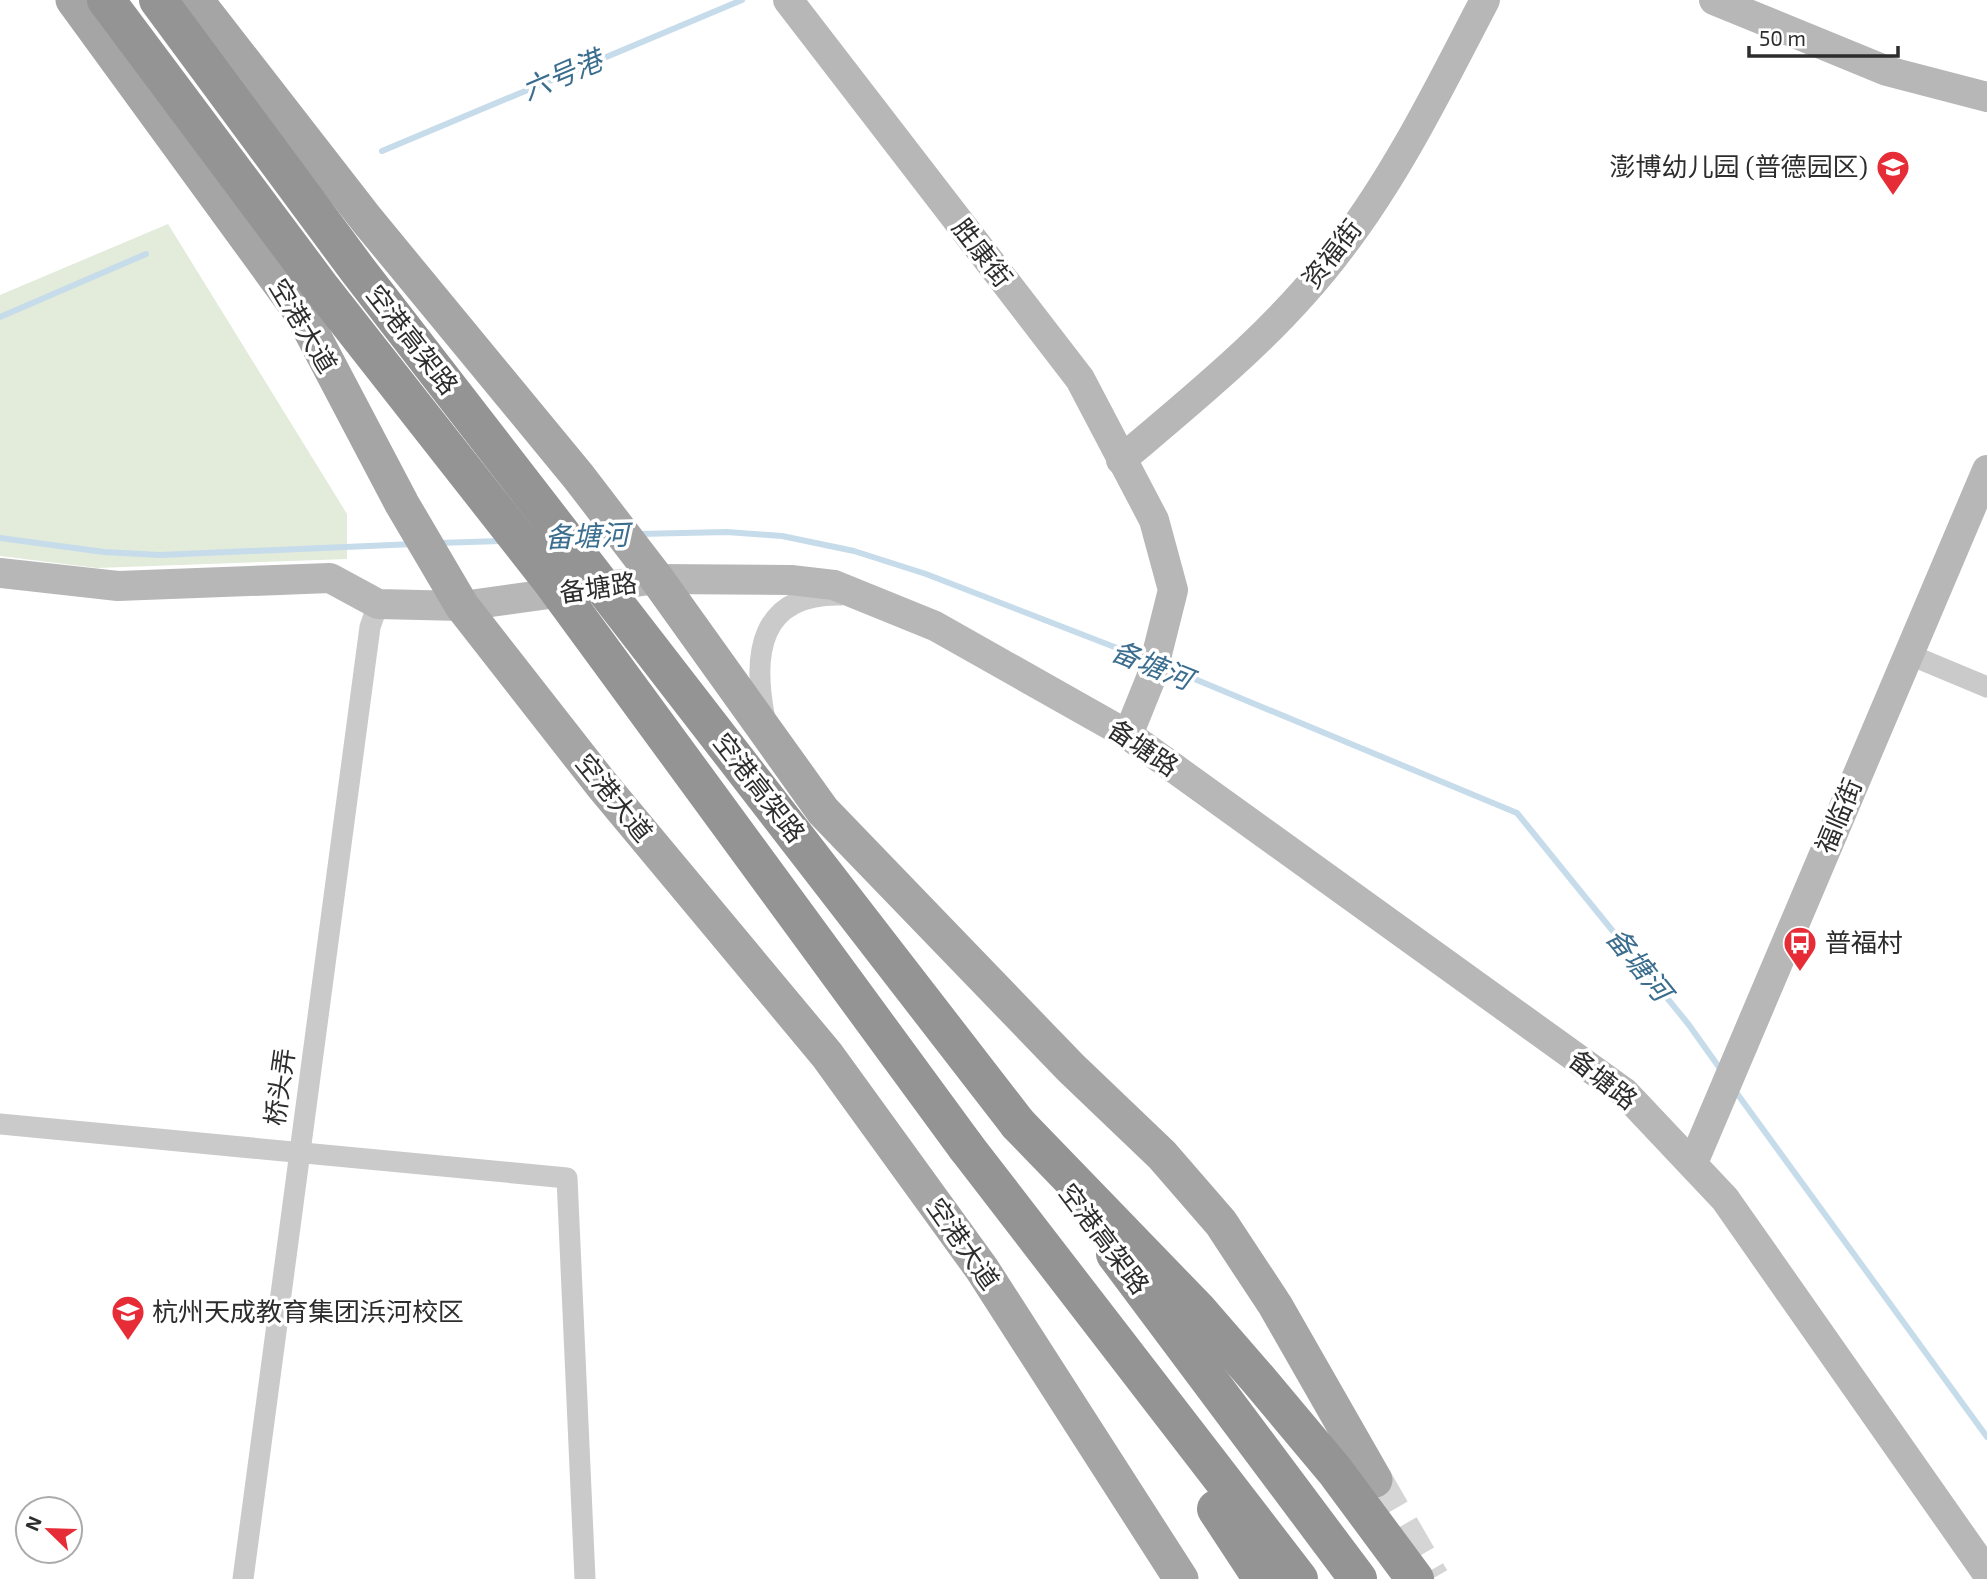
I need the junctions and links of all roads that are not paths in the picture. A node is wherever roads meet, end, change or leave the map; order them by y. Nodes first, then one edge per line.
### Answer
1 (73, 0) edge
2 (106, 0) edge
3 (158, 0) edge
4 (196, 0) edge
5 (1485, 0) edge
6 (1714, 0) edge
7 (794, 8) edge
8 (1987, 97) edge
9 (1121, 460) junction
10 (1987, 470) edge
11 (647, 568) junction
12 (0, 573) edge
13 (870, 598) junction
14 (378, 604) junction
15 (462, 606) junction
16 (1908, 654) junction
17 (1987, 687) edge
18 (768, 735) junction
19 (1128, 735) junction
20 (0, 1124) edge
21 (1018, 1124) junction
22 (967, 1147) junction
23 (300, 1154) junction
24 (1693, 1163) junction
25 (1375, 1480) tunnel mouth
26 (1987, 1573) edge
27 (243, 1579) edge
28 (585, 1579) edge
29 (1181, 1579) edge
30 (1262, 1579) edge
31 (1299, 1579) edge
32 (1358, 1579) edge
33 (1415, 1579) edge

1 - 15 main road, 空港大道
2 - 22 highway, 空港高架路, bridge
3 - 21 highway, 空港高架路, bridge
4 - 11 main road
5 - 9 street, 资福街
6 - 8 street
7 - 9 street, 胜康街
9 - 19 street, 胜康街
10 - 16 street, 福临街
11 - 13 street, 备塘路
11 - 15 street, 备塘路
11 - 18 main road
12 - 14 street, 备塘路
13 - 18 street
13 - 19 street, 备塘路
14 - 15 street, 备塘路
14 - 23 street, 桥头弄
15 - 29 main road, 空港大道
16 - 17 street
16 - 24 street, 福临街
18 - 25 main road
19 - 24 street, 备塘路
20 - 23 street
21 - 32 highway, 空港高架路
21 - 33 highway
22 - 30 highway
22 - 31 highway, 空港高架路
23 - 27 street, 桥头弄
23 - 28 street
24 - 26 street, 备塘路

